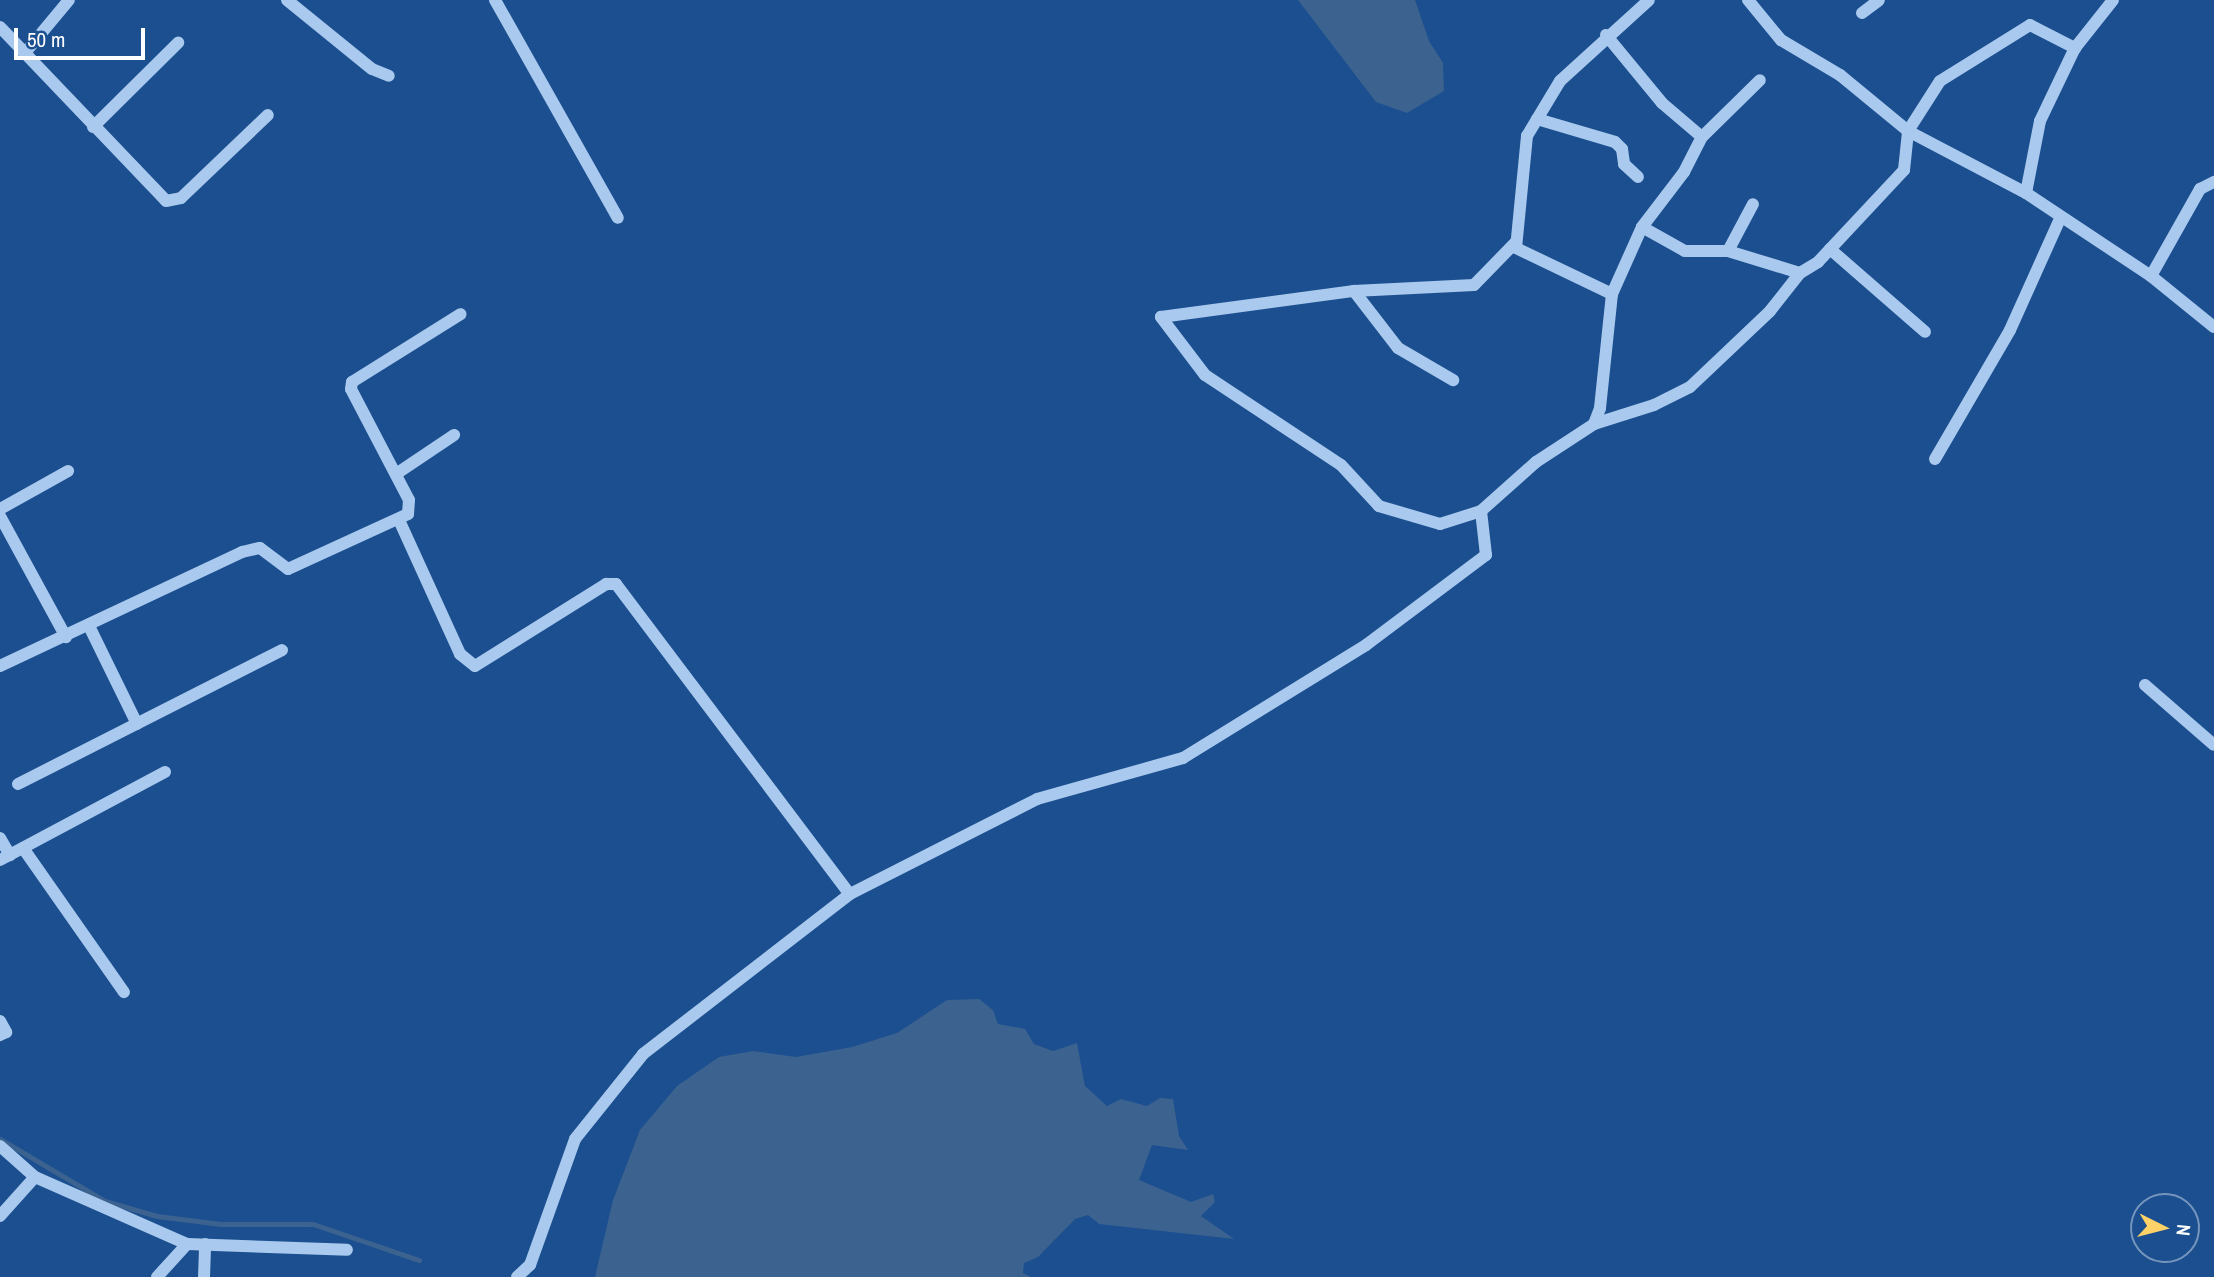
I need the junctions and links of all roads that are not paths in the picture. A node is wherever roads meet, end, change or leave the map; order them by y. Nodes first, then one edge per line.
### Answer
1 (69, 0) edge
2 (287, 0) edge
3 (495, 0) edge
4 (1649, 0) edge
5 (1748, 0) edge
6 (1879, 0) edge
7 (2113, 0) edge
8 (1861, 13) dead end
9 (0, 27) edge
10 (1606, 35) junction
11 (178, 43) dead end
12 (2075, 48) junction
13 (24, 54) junction
14 (388, 76) dead end
15 (1760, 80) dead end
16 (268, 115) dead end
17 (1537, 119) junction
18 (93, 127) junction
19 (1908, 131) junction
20 (1702, 138) junction
21 (1638, 177) dead end
22 (2214, 182) edge
23 (2026, 193) junction
24 (1754, 204) dead end
25 (618, 218) dead end
26 (2060, 219) junction
27 (1642, 227) junction
28 (1516, 242) junction
29 (1830, 249) junction
30 (1728, 251) junction
31 (1800, 273) junction
32 (2151, 276) junction
33 (1354, 291) junction
34 (1612, 293) junction
35 (461, 314) dead end
36 (2212, 322) edge
37 (1925, 332) dead end
38 (1453, 380) dead end
39 (1594, 424) junction
40 (454, 435) dead end
41 (1935, 459) dead end
42 (68, 471) dead end
43 (396, 474) junction
44 (0, 509) edge
45 (1481, 511) junction
46 (0, 516) edge
47 (398, 520) junction
48 (89, 626) junction
49 (66, 637) junction
50 (282, 650) dead end
51 (0, 666) edge
52 (2146, 685) dead end
53 (137, 724) junction
54 (2214, 745) edge
55 (165, 772) dead end
56 (18, 784) dead end
57 (0, 838) edge
58 (23, 848) junction
59 (5, 857) edge
60 (850, 894) junction
61 (124, 992) dead end
62 (0, 1021) edge
63 (0, 1035) edge
64 (0, 1146) edge
65 (35, 1177) junction
66 (0, 1216) edge
67 (187, 1244) junction
68 (205, 1244) junction
69 (347, 1250) dead end
70 (157, 1277) edge
71 (204, 1277) edge
72 (517, 1277) edge

1 - 13 street
2 - 14 street
3 - 25 street
4 - 10 street
5 - 19 street
6 - 8 street
7 - 12 street
9 - 13 street
10 - 17 street
10 - 20 street
11 - 18 street
12 - 19 street
12 - 23 street
13 - 18 street
15 - 20 street
16 - 18 street
17 - 21 street
17 - 28 street
19 - 23 street
19 - 29 street
20 - 27 street
22 - 32 street
23 - 26 street
24 - 30 street
26 - 32 street
26 - 41 street
27 - 30 street
27 - 34 street
28 - 33 street
28 - 34 street
29 - 31 street
29 - 37 street
30 - 31 street
31 - 39 street
32 - 36 street
33 - 38 street
33 - 45 street
34 - 39 street
35 - 43 street
39 - 45 street
40 - 43 street
42 - 44 street
43 - 47 street
45 - 60 street
46 - 49 street
47 - 48 street
47 - 60 street
48 - 49 street
48 - 53 street
49 - 51 street
50 - 53 street
52 - 54 street
53 - 56 street
55 - 58 street
57 - 59 street
58 - 59 street
58 - 61 street
60 - 72 street
62 - 63 street
64 - 65 street
65 - 66 street
65 - 67 street
67 - 68 street
67 - 70 street
68 - 69 street
68 - 71 street

